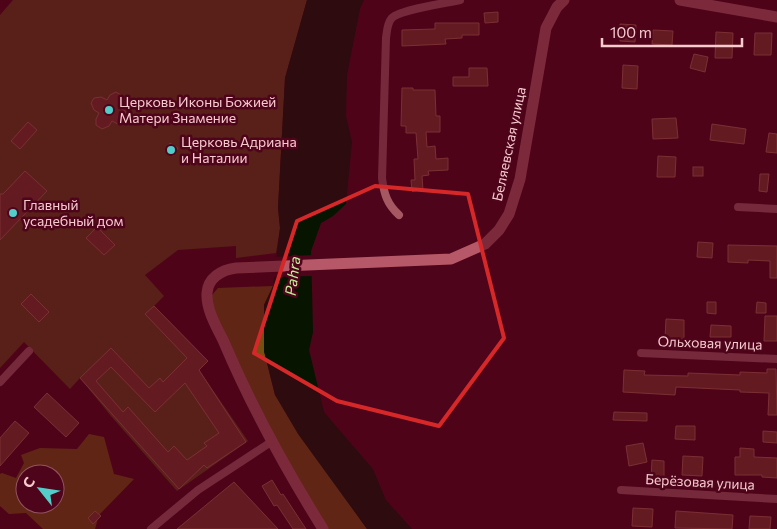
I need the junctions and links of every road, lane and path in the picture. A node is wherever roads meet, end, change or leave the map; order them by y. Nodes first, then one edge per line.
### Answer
1 (460, 0) edge
2 (564, 0) edge
3 (680, 0) edge
4 (777, 17) edge
5 (738, 207) dead end
6 (777, 209) edge
7 (399, 215) dead end
8 (29, 351) dead end
9 (641, 353) dead end
10 (777, 359) edge
11 (0, 382) edge
12 (271, 442) junction
13 (622, 490) dead end
14 (777, 499) edge
15 (151, 529) edge
16 (323, 529) edge

1 - 7 street
2 - 12 main road, Беляевская улица
3 - 4 main road
5 - 6 street
8 - 11 street
9 - 10 street, Ольховая улица
12 - 15 street
12 - 16 main road
13 - 14 street, Берёзовая улица

